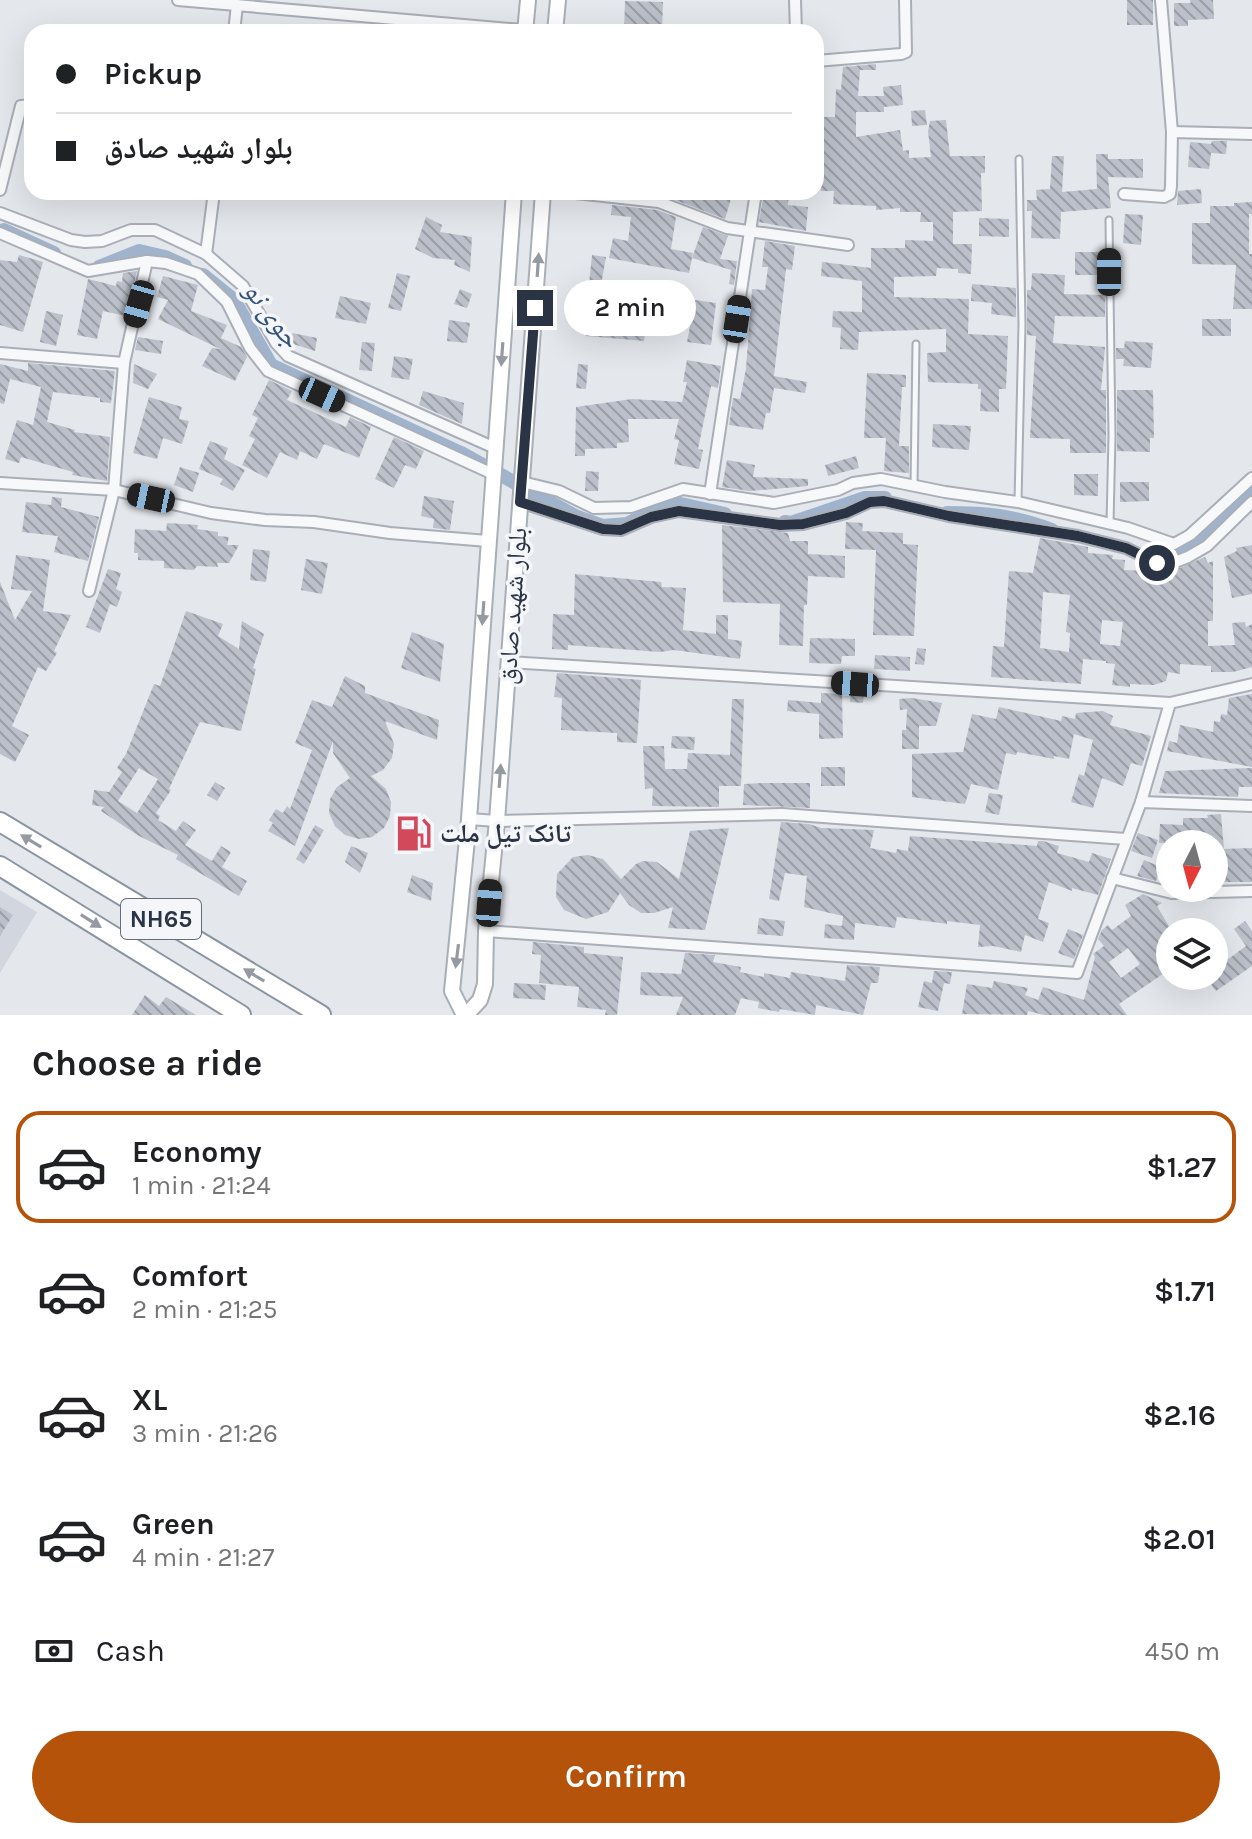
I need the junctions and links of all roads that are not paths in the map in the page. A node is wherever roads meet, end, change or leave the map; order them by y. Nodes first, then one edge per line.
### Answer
1 (178, 0) edge
2 (528, 0) edge
3 (558, 0) edge
4 (795, 0) edge
5 (905, 0) edge
6 (1161, 0) edge
7 (237, 5) junction
8 (235, 24) edge
9 (447, 24) edge
10 (526, 24) edge
11 (556, 24) edge
12 (796, 24) edge
13 (824, 60) edge
14 (24, 106) edge
15 (1172, 132) junction
16 (1252, 134) edge
17 (1019, 159) dead end
18 (0, 190) edge
19 (1124, 194) dead end
20 (213, 200) edge
21 (513, 200) edge
22 (542, 200) edge
23 (640, 200) edge
24 (755, 200) edge
25 (0, 213) edge
26 (1109, 220) dead end
27 (751, 232) junction
28 (0, 233) edge
29 (848, 245) dead end
30 (206, 254) junction
31 (147, 261) junction
32 (916, 344) dead end
33 (0, 353) edge
34 (124, 363) junction
35 (495, 448) junction
36 (493, 474) junction
37 (1252, 478) edge
38 (522, 482) junction
39 (0, 483) edge
40 (914, 486) junction
41 (114, 490) junction
42 (710, 494) junction
43 (520, 502) junction
44 (1018, 502) junction
45 (1252, 502) edge
46 (1110, 524) junction
47 (488, 541) junction
48 (89, 591) dead end
49 (508, 662) junction
50 (1252, 684) edge
51 (1170, 703) junction
52 (1141, 802) junction
53 (1252, 806) edge
54 (469, 819) junction
55 (497, 821) junction
56 (0, 822) edge
57 (1126, 839) junction
58 (0, 866) edge
59 (1112, 878) junction
60 (1252, 891) edge
61 (486, 931) junction
62 (241, 1015) edge
63 (321, 1015) edge
64 (465, 1015) edge

1 - 7 street
2 - 10 main road
3 - 11 main road
4 - 12 street
5 - 13 street
6 - 15 street
7 - 8 street
7 - 9 street
14 - 18 street
15 - 16 street
15 - 19 street
17 - 44 lane
20 - 30 street
21 -> 35 main road, بلوار شهید صادق
38 -> 22 main road, بلوار شهید صادق
23 - 27 street
24 - 27 street
25 - 30 street
26 - 46 lane
27 - 29 street
27 - 42 street
28 - 31 street
30 - 35 street
31 - 34 street
31 - 36 street
32 - 40 lane
33 - 34 street
34 - 41 street
35 - 36 main road, بلوار شهید صادق
36 - 47 main road, بلوار شهید صادق
37 - 46 street
38 - 42 street
38 - 43 main road, بلوار شهید صادق
39 - 41 street
40 - 42 street
40 - 44 street
41 - 47 street
41 - 48 street
43 - 45 street
43 - 49 main road, بلوار شهید صادق
44 - 46 street
47 -> 54 main road, بلوار شهید صادق
49 - 51 street
55 -> 49 main road, بلوار شهید صادق
50 - 51 street
51 - 52 street
52 - 53 street
52 - 57 street
54 - 55 street
54 -> 64 main road, بلوار شهید صادق
55 - 57 street
55 - 61 main road, بلوار شهید صادق
63 -> 56 highway, NH65
57 - 59 street
58 -> 62 highway
59 - 60 street
59 - 61 street
61 - 64 main road, بلوار شهید صادق

